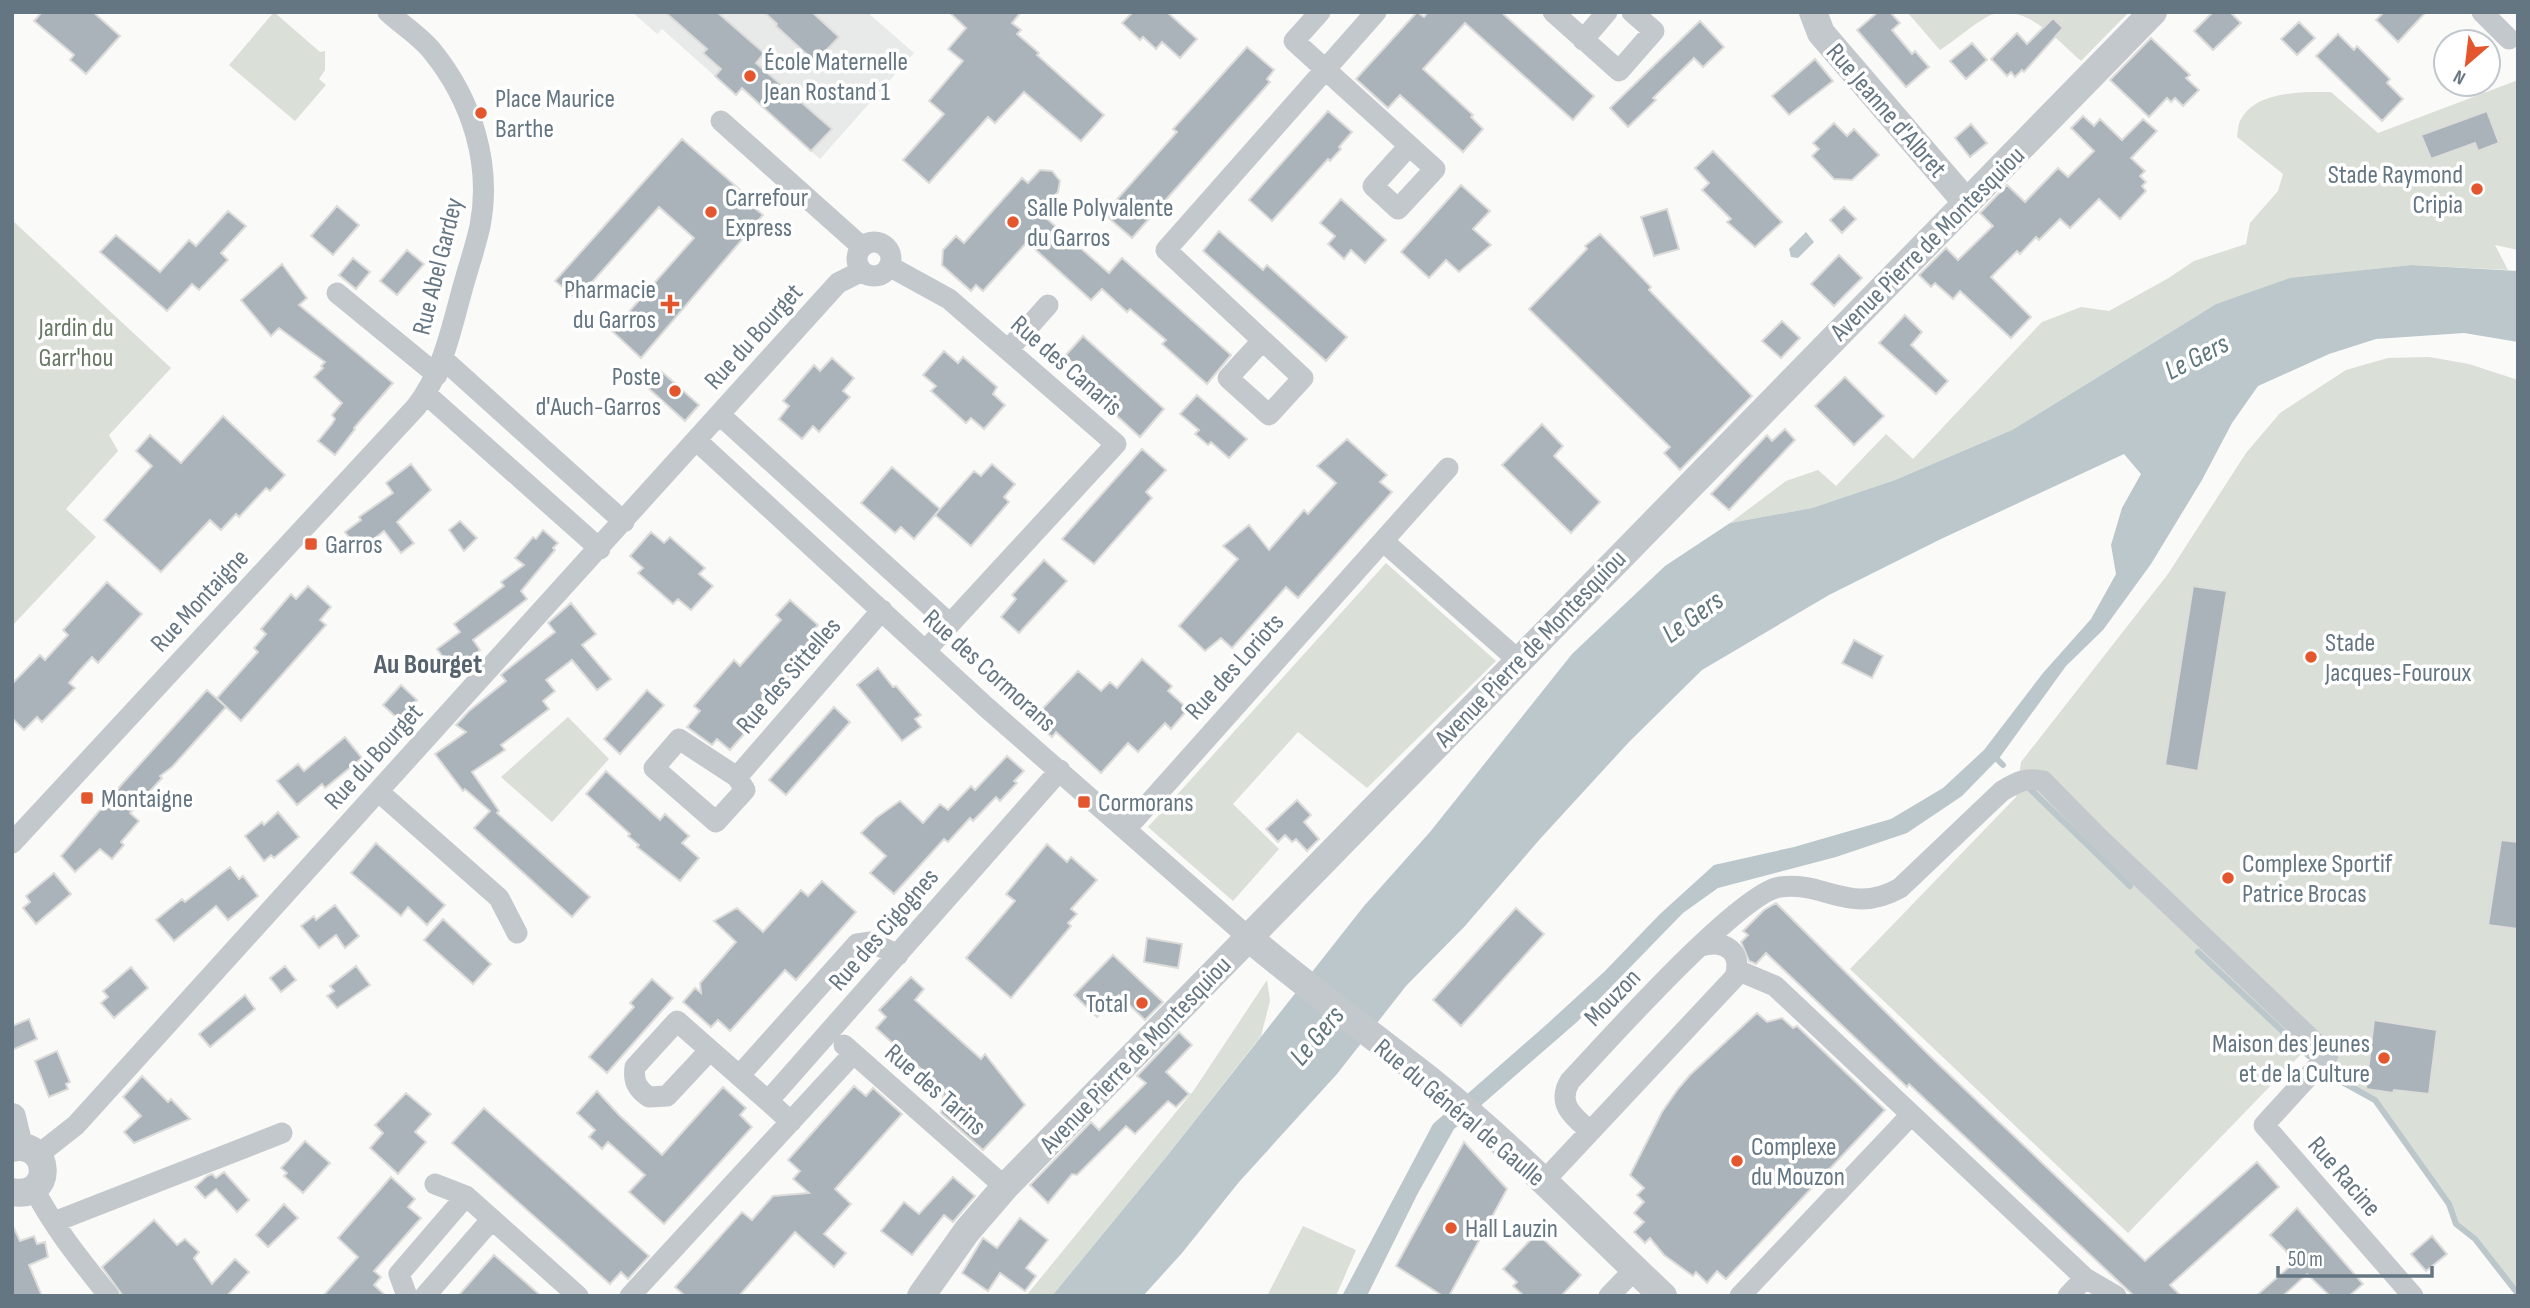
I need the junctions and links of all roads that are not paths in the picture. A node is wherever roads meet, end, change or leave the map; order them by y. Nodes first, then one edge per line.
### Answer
1 (388, 12) edge
2 (1320, 12) edge
3 (1376, 12) edge
4 (1553, 12) edge
5 (1607, 12) edge
6 (1632, 12) edge
7 (1813, 12) edge
8 (2153, 12) edge
9 (2482, 12) edge
10 (2509, 39) dead end
11 (1583, 40) junction
12 (1325, 69) junction
13 (721, 121) dead end
14 (1409, 146) dead end
15 (1967, 203) junction
16 (862, 247) junction
17 (889, 266) junction
18 (862, 271) junction
19 (337, 293) dead end
20 (1048, 305) dead end
21 (1262, 341) dead end
22 (1008, 350) junction
23 (440, 367) junction
24 (426, 394) junction
25 (720, 415) junction
26 (696, 441) junction
27 (1448, 468) dead end
28 (624, 522) junction
29 (1384, 541) junction
30 (600, 549) junction
31 (882, 610) junction
32 (950, 624) junction
33 (926, 650) junction
34 (1518, 660) junction
35 (1060, 770) junction
36 (737, 777) dead end
37 (379, 792) junction
38 (1126, 829) junction
39 (12, 843) edge
40 (517, 933) dead end
41 (1248, 937) junction
42 (1701, 946) junction
43 (898, 955) junction
44 (1737, 970) junction
45 (830, 1033) junction
46 (710, 1050) dead end
47 (853, 1054) junction
48 (740, 1076) junction
49 (768, 1101) junction
50 (1911, 1115) junction
51 (12, 1116) edge
52 (791, 1122) junction
53 (2264, 1125) joint
54 (1590, 1131) junction
55 (282, 1133) dead end
56 (23, 1150) edge
57 (1543, 1182) junction
58 (435, 1184) dead end
59 (1005, 1187) junction
60 (23, 1191) edge
61 (466, 1196) junction
62 (492, 1219) junction
63 (54, 1222) junction
64 (1635, 1269) junction
65 (2085, 1278) junction
66 (109, 1296) edge
67 (407, 1296) edge
68 (425, 1296) edge
69 (578, 1296) edge
70 (630, 1296) edge
71 (921, 1296) edge
72 (1609, 1296) edge
73 (1663, 1296) edge
74 (1740, 1296) edge
75 (2068, 1296) edge
76 (2116, 1296) edge
77 (2413, 1296) edge

1 - 23 street, Rue Abel Gardey
2 - 12 street
3 - 12 street
4 - 11 street
5 - 11 street
6 - 11 street
7 - 15 street, Rue Jeanne d'Albret
8 - 15 street, Avenue Pierre de Montesquiou
9 - 10 street
12 - 14 street
12 - 21 street
13 - 16 street
15 - 34 street, Avenue Pierre de Montesquiou
16 - 17 street
16 - 18 street
17 - 18 street
17 - 22 street, Rue des Canaris
18 - 25 street, Rue du Bourget
19 - 23 street
20 - 22 street
22 - 32 street, Rue des Canaris
23 - 24 street, Rue Abel Gardey
23 - 28 street
24 - 30 street
24 - 39 street, Rue Montaigne
25 - 26 street, Rue du Bourget
25 - 32 street, Rue des Cormorans
26 - 28 street, Rue du Bourget
26 - 31 street, Rue des Cormorans
27 - 29 street, Rue des Loriots
28 - 30 street, Rue du Bourget
29 - 34 street
29 - 38 street, Rue des Loriots
30 - 37 street, Rue du Bourget
31 - 33 street, Rue des Cormorans
31 - 36 street, Rue des Sittelles
32 - 33 street, Rue des Canaris
33 - 35 street, Rue des Cormorans
34 - 41 street, Avenue Pierre de Montesquiou
35 - 38 street, Rue des Cormorans
35 - 43 street, Rue des Cigognes
37 - 40 street
37 - 56 street, Rue du Bourget
38 - 41 street, Rue des Cormorans
41 - 57 street, Rue du Général de Gaulle
41 - 59 street, Avenue Pierre de Montesquiou
42 - 44 street
42 - 53 street, Mouzon
42 - 54 street, Mouzon
43 - 45 street, Rue des Cigognes
43 - 48 street
44 - 50 street
44 - 54 street
45 - 47 street, Rue des Tarins
45 - 49 street, Rue des Cigognes
46 - 48 street
47 - 52 street
47 - 59 street, Rue des Tarins
48 - 49 street
49 - 52 street
50 - 65 street
50 - 74 street
51 - 56 street
52 - 70 street
53 - 77 street, Rue Racine
54 - 57 street
55 - 63 street
56 - 60 street
57 - 64 street, Rue du Général de Gaulle
58 - 61 street
59 - 71 street, Avenue Pierre de Montesquiou
60 - 63 street
61 - 62 street
61 - 67 street
62 - 68 street
62 - 69 street
63 - 66 street
64 - 72 street
64 - 73 street, Rue du Général de Gaulle
65 - 75 street
65 - 76 street

